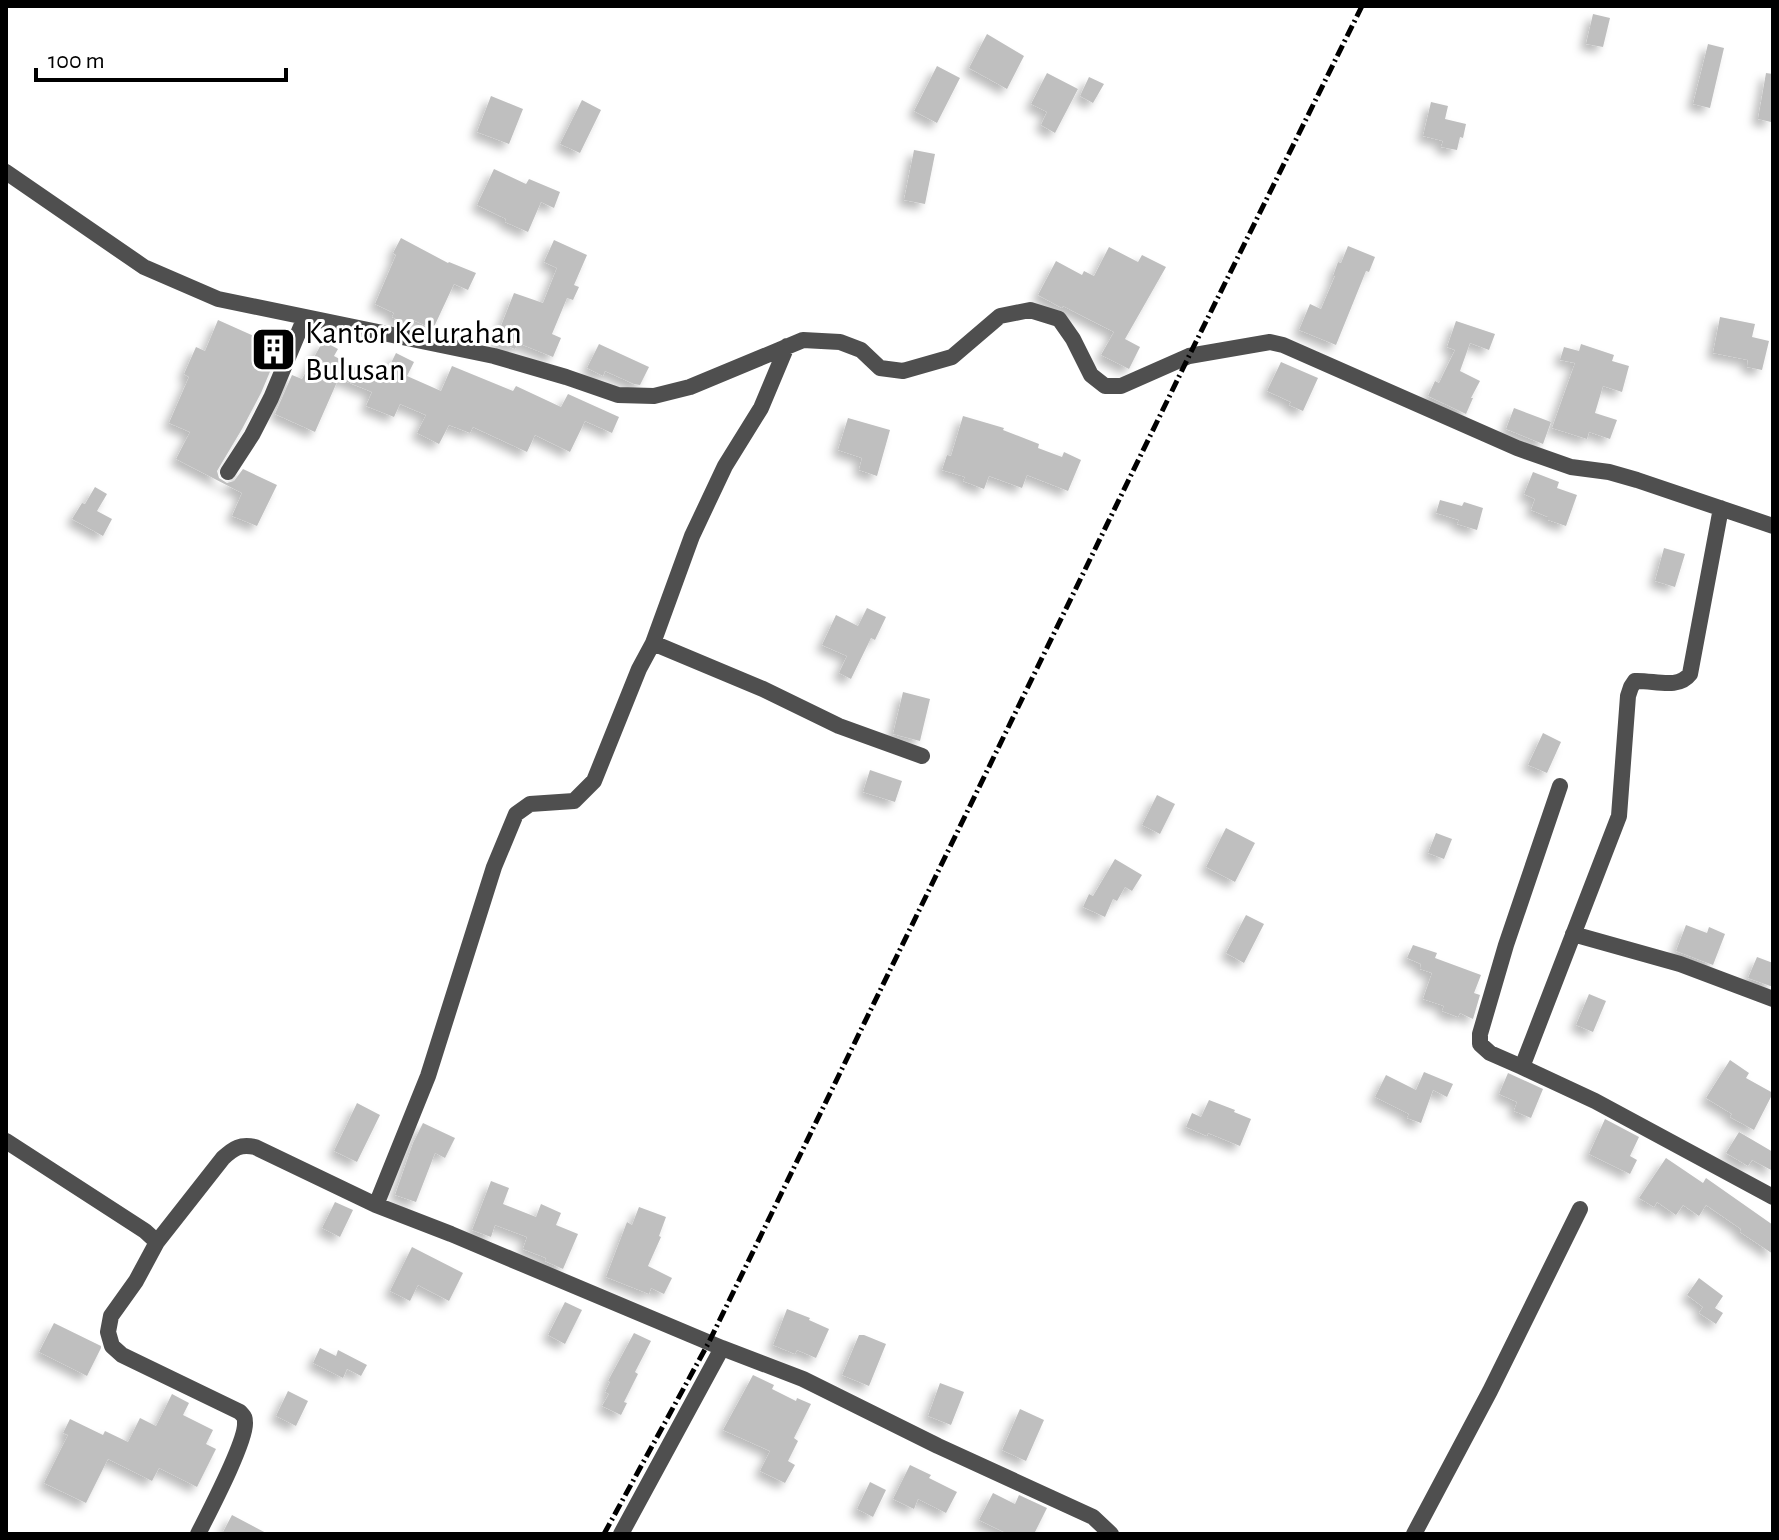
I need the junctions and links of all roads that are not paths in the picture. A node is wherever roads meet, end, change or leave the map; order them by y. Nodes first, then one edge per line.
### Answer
1 (6, 172) edge
2 (305, 317) junction
3 (787, 346) junction
4 (228, 472) dead end
5 (1721, 508) junction
6 (1773, 526) edge
7 (653, 643) junction
8 (922, 756) dead end
9 (1560, 786) dead end
10 (1573, 934) junction
11 (1773, 999) edge
12 (1522, 1067) junction
13 (6, 1141) edge
14 (1773, 1197) edge
15 (376, 1205) junction
16 (1580, 1209) dead end
17 (157, 1242) junction
18 (722, 1348) junction
19 (198, 1534) edge
20 (621, 1534) edge
21 (1111, 1534) edge
22 (1414, 1534) edge

1 - 2 street
2 - 3 street
2 - 4 street
3 - 5 street
3 - 7 street
5 - 6 street
5 - 10 street
7 - 8 street
7 - 15 street
9 - 12 street
10 - 11 street
10 - 12 street
12 - 14 street
13 - 17 street
15 - 17 street
15 - 18 street
16 - 22 street
17 - 19 street
18 - 20 street
18 - 21 street

